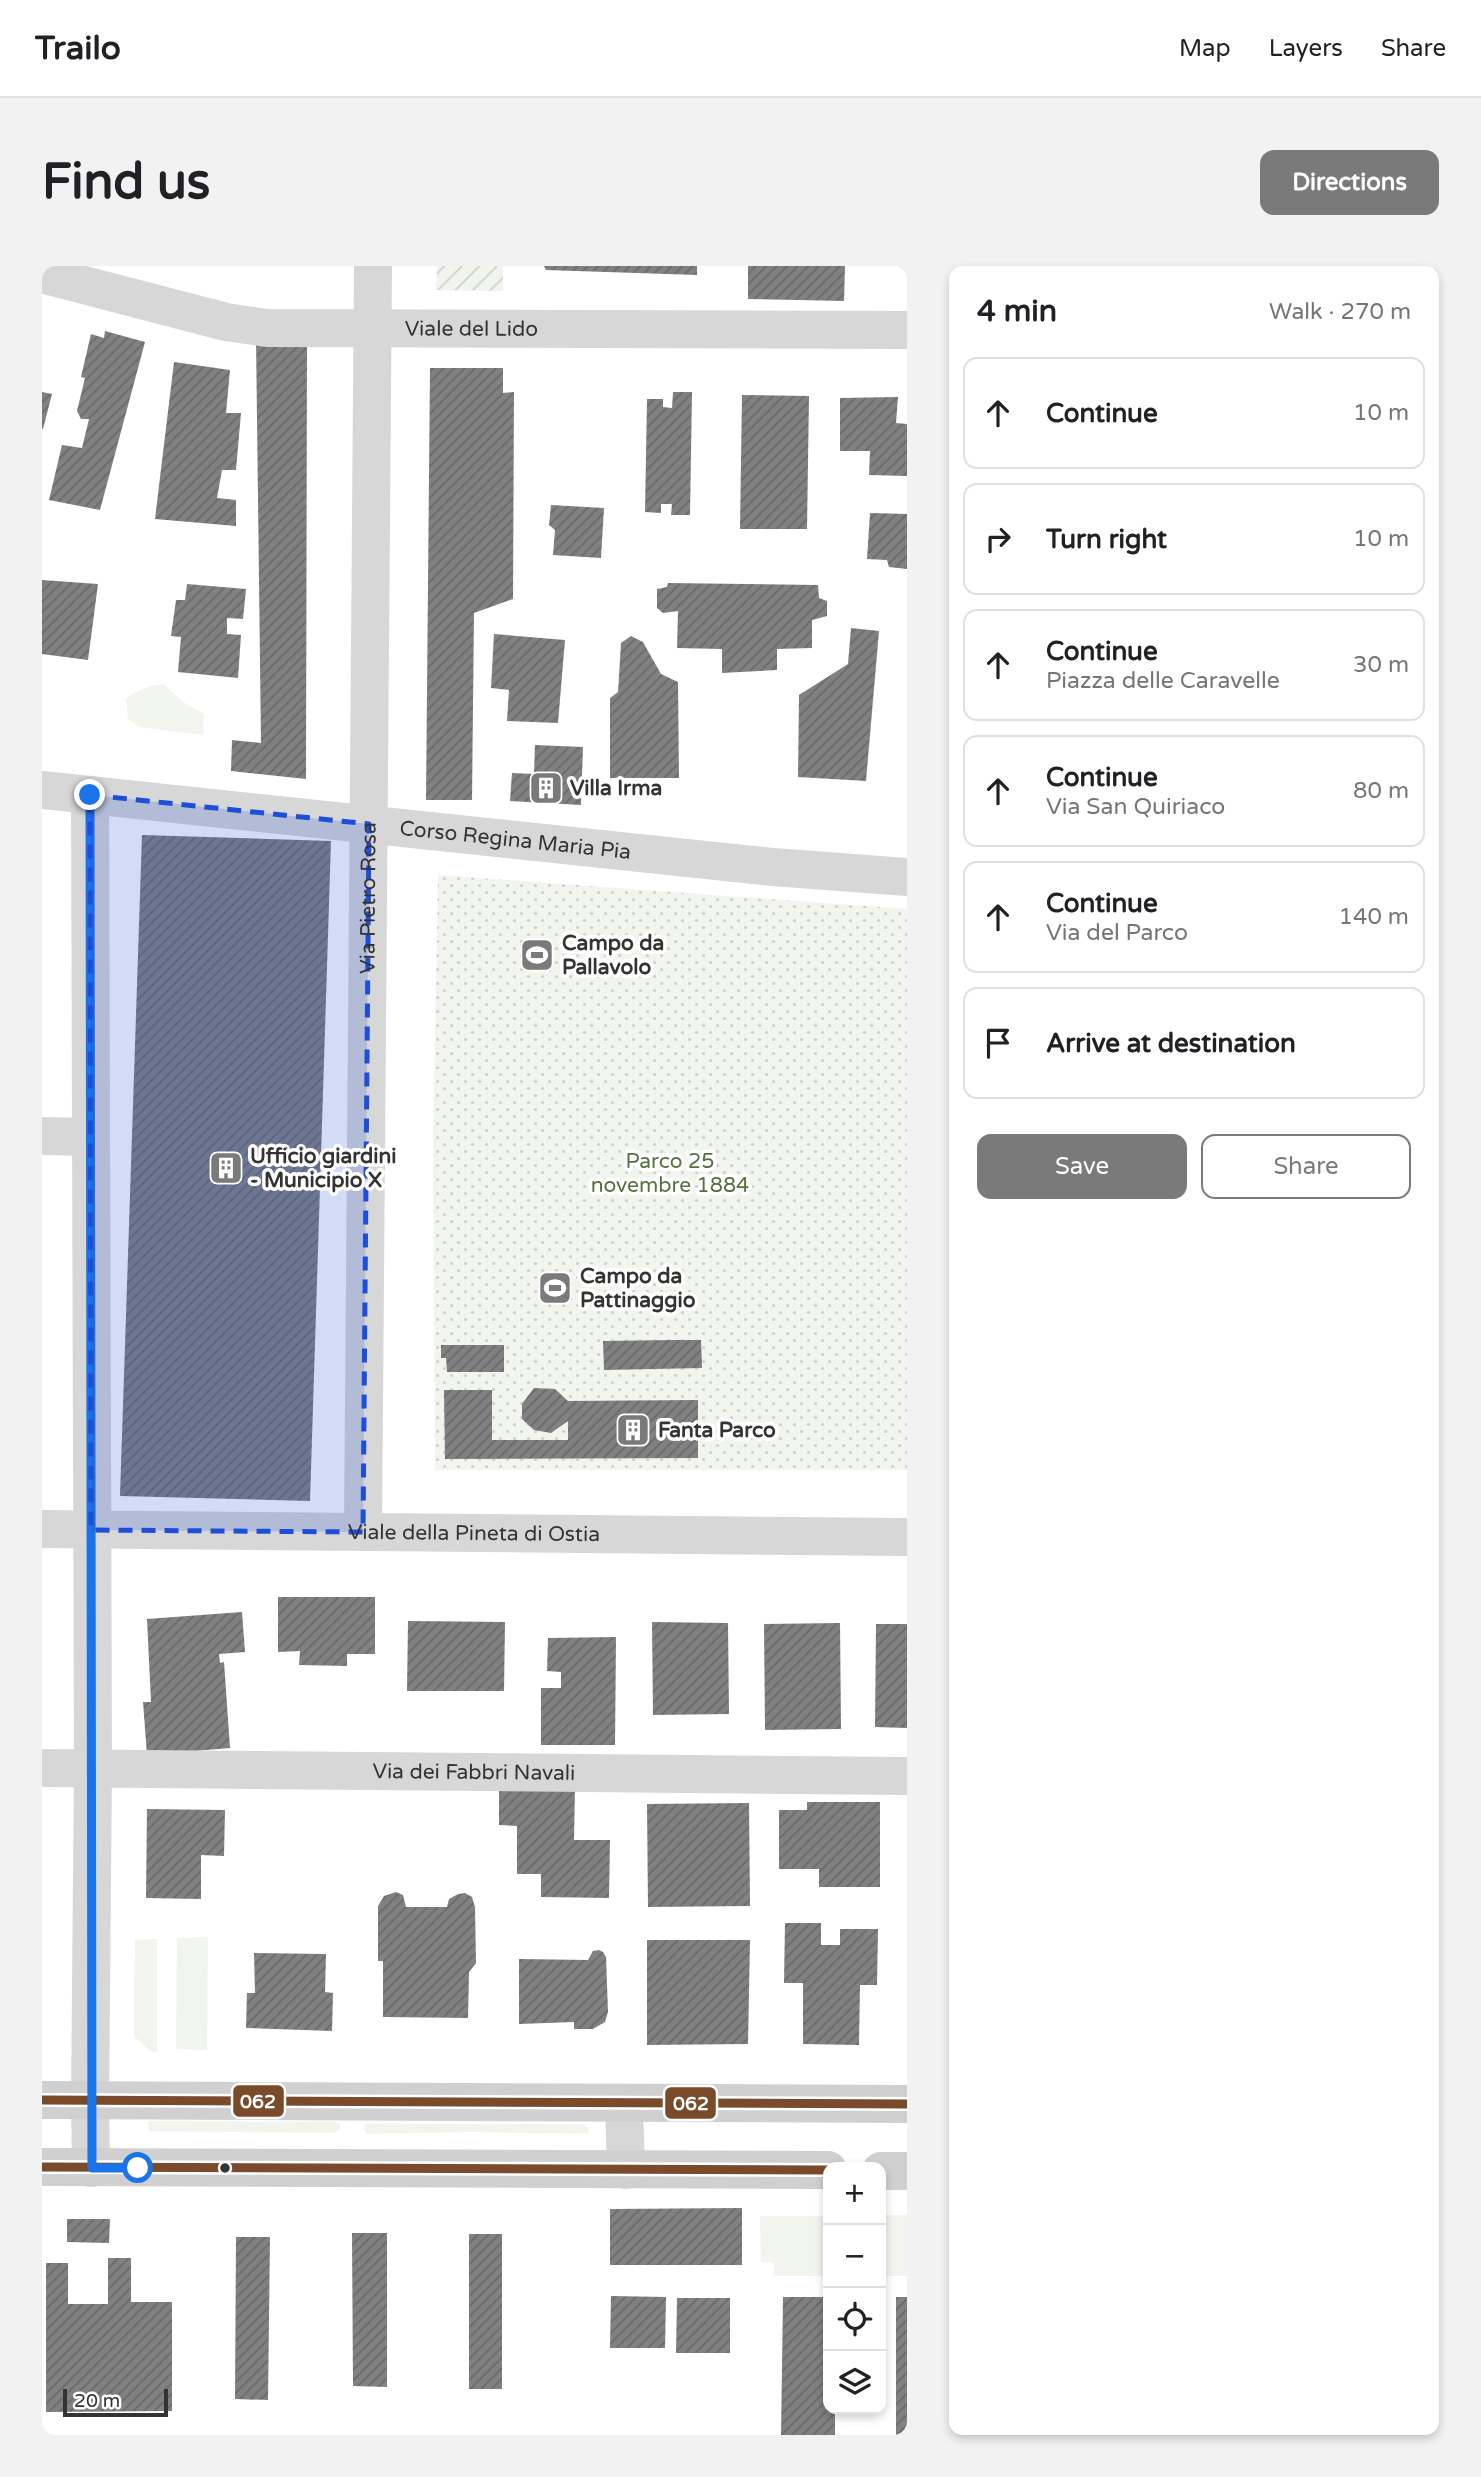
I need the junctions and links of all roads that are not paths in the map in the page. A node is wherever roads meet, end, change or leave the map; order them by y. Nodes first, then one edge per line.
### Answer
1 (373, 266) edge
2 (42, 274) edge
3 (372, 328) junction
4 (907, 330) edge
5 (42, 790) edge
6 (90, 795) junction
7 (369, 824) junction
8 (907, 877) edge
9 (42, 1136) edge
10 (90, 1137) junction
11 (42, 1529) edge
12 (91, 1530) junction
13 (363, 1532) junction
14 (907, 1537) edge
15 (42, 1768) edge
16 (93, 1768) junction
17 (907, 1776) edge
18 (42, 2100) edge
19 (90, 2101) junction
20 (625, 2103) junction
21 (907, 2104) edge
22 (42, 2167) edge
23 (92, 2168) junction
24 (626, 2170) junction
25 (823, 2170) edge
26 (886, 2171) edge
27 (907, 2171) edge

1 - 3 street, Via Pietro Rosa
2 - 3 street, Viale del Lido
3 - 4 street, Viale del Lido
3 - 7 street, Via Pietro Rosa
5 - 6 street, Corso Regina Maria Pia
6 - 7 street, Corso Regina Maria Pia
6 - 10 street
7 - 8 street, Corso Regina Maria Pia
7 - 13 street, Via Pietro Rosa
9 - 10 street
10 - 12 street
11 - 12 street, Viale della Pineta di Ostia
12 - 13 street, Viale della Pineta di Ostia
12 - 16 street
13 - 14 street, Viale della Pineta di Ostia
15 - 16 street, Via dei Fabbri Navali
16 - 17 street, Via dei Fabbri Navali
16 - 19 street
18 - 19 main road
19 - 20 main road
19 - 23 street
20 - 21 main road
20 - 24 street
22 - 23 main road
23 - 24 main road
24 - 25 main road
26 - 27 main road

